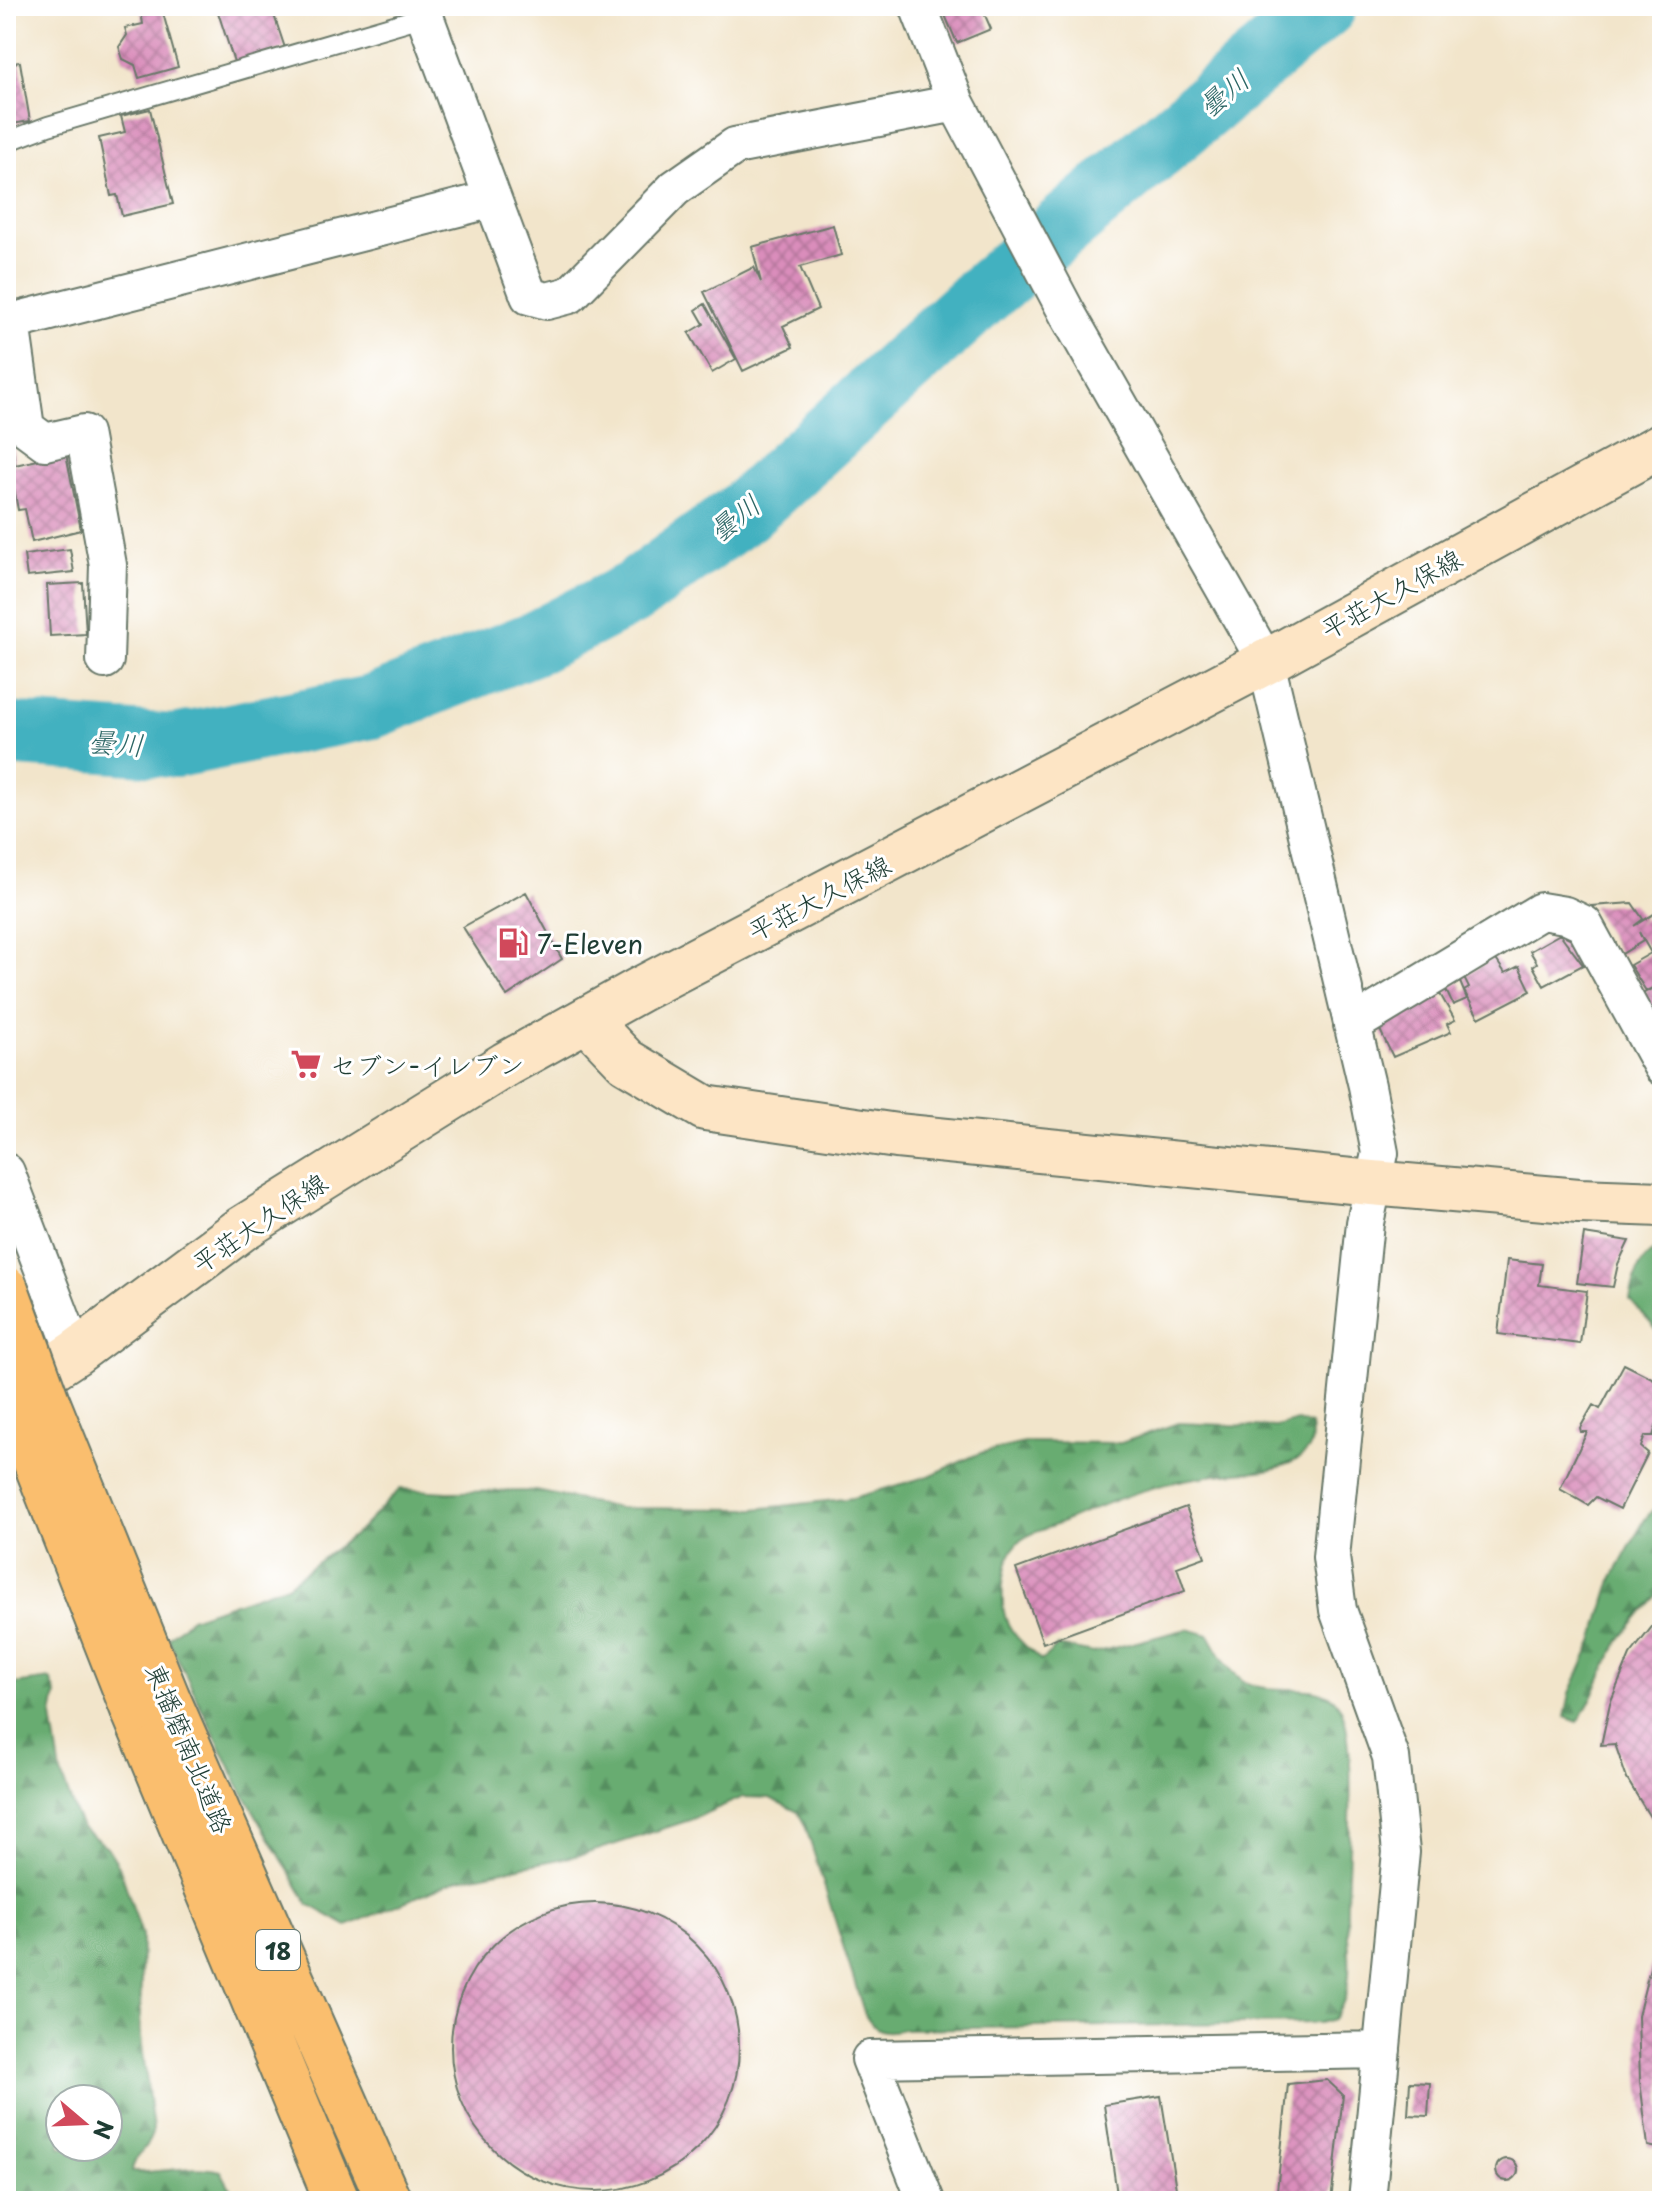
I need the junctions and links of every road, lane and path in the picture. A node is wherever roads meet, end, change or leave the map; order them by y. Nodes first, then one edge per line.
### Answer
1 (918, 6) edge
2 (423, 11) edge
3 (956, 103) junction
4 (6, 142) edge
5 (493, 199) junction
6 (9, 321) edge
7 (1662, 445) edge
8 (105, 660) dead end
9 (1266, 662) junction
10 (587, 1020) junction
11 (1352, 1025) junction
12 (1662, 1067) edge
13 (6, 1172) edge
14 (1372, 1183) junction
15 (1662, 1204) edge
16 (6, 1289) edge
17 (75, 1353) junction
18 (6, 1387) edge
19 (6, 1398) edge
20 (151, 1706) junction
21 (1382, 2050) junction
22 (337, 2201) edge
23 (389, 2201) edge
24 (926, 2201) edge
25 (1367, 2201) edge

1 - 3 street
2 - 4 lane
2 - 5 street
3 - 5 street
3 - 9 street
5 - 6 street
6 - 8 street
7 - 9 main road, 平荘大久保線
9 - 10 main road, 平荘大久保線
9 - 11 street
10 - 14 main road
10 - 17 main road, 平荘大久保線
11 - 12 street
11 - 14 street
13 - 17 street
14 - 15 main road
14 - 21 street
16 - 20 highway, 東播磨南北道路 / 18, bridge
17 - 19 main road, 平荘大久保線
18 - 20 highway, 東播磨南北道路 / 18, bridge
20 - 22 highway, 東播磨南北道路 / 18
20 - 23 highway, 東播磨南北道路 / 18
21 - 24 street
21 - 25 street

